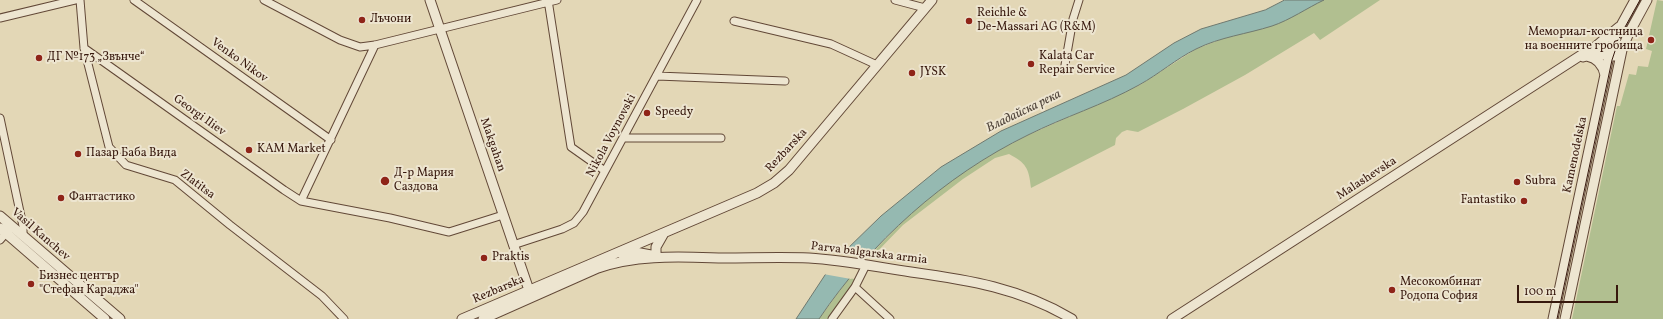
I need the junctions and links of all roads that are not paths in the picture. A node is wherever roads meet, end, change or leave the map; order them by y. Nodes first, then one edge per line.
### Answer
1 (75, 0) edge
2 (80, 0) edge
3 (134, 0) edge
4 (264, 0) edge
5 (430, 0) edge
6 (557, 0) edge
7 (895, 0) edge
8 (932, 0) edge
9 (1079, 0) edge
10 (1635, 0) edge
11 (1647, 0) edge
12 (548, 1) edge
13 (696, 1) edge
14 (925, 8) junction
15 (0, 18) edge
16 (734, 22) dead end
17 (1621, 25) junction
18 (440, 29) junction
19 (376, 46) junction
20 (1595, 47) junction
21 (84, 48) junction
22 (1611, 52) junction
23 (1621, 54) junction
24 (1585, 56) junction
25 (1574, 60) junction
26 (877, 65) junction
27 (1065, 65) dead end
28 (1605, 75) junction
29 (657, 76) junction
30 (786, 81) dead end
31 (0, 118) edge
32 (622, 138) junction
33 (721, 138) dead end
34 (330, 140) junction
35 (605, 171) junction
36 (301, 201) junction
37 (0, 216) edge
38 (503, 216) junction
39 (664, 232) junction
40 (2, 234) edge
41 (23, 236) junction
42 (513, 245) junction
43 (612, 254) junction
44 (656, 257) junction
45 (866, 265) junction
46 (855, 286) junction
47 (530, 294) junction
48 (104, 319) edge
49 (120, 319) edge
50 (344, 319) edge
51 (462, 319) edge
52 (483, 319) edge
53 (832, 319) edge
54 (890, 319) edge
55 (1072, 319) edge
56 (1172, 319) edge
57 (1553, 319) edge
58 (1565, 319) edge

1 - 15 street
2 - 21 street, Zlatitsa
3 - 34 street, Venko Nikov
4 - 19 street
5 - 18 street, Makgahan
6 - 12 street
7 - 14 street
8 - 14 street, Rezbarska
9 - 27 street
10 - 17 street, Kamenodelska
11 - 23 street, Kamenodelska
12 - 18 street
12 - 35 street
13 - 29 street, Nikola Voynovski
14 - 26 street, Rezbarska
16 - 26 street
17 - 20 street
17 - 22 street, Kamenodelska
18 - 19 street
18 - 38 street, Makgahan
19 - 34 street
20 - 22 street, Malashevska
20 - 25 street, Malashevska
21 - 36 street, Georgi Iliev
21 - 50 street, Zlatitsa
22 - 23 street, Malashevska
22 - 24 street, Malashevska
22 - 28 street, Kamenodelska
23 - 58 street, Kamenodelska
24 - 25 street, Malashevska
24 - 28 street
25 - 56 street, Malashevska
26 - 39 street, Rezbarska
28 - 57 street, Kamenodelska
29 - 30 street
29 - 32 street, Nikola Voynovski
31 - 41 street
32 - 33 street
32 - 35 street, Nikola Voynovski
34 - 36 street
35 - 42 street, Nikola Voynovski
36 - 38 street
37 - 41 street, Vasil Kanchev
38 - 42 street, Makgahan
39 - 43 street, Rezbarska
39 - 44 street
40 - 48 street, Vasil Kanchev
41 - 49 street, Vasil Kanchev
42 - 47 street, Makgahan
43 - 44 street, Rezbarska
43 - 47 street, Rezbarska
44 - 45 street, Parva balgarska armia
44 - 47 street, Rezbarska
45 - 46 street
45 - 55 street, Parva balgarska armia
46 - 53 street
46 - 54 street
47 - 51 street, Rezbarska
47 - 52 street, Rezbarska

